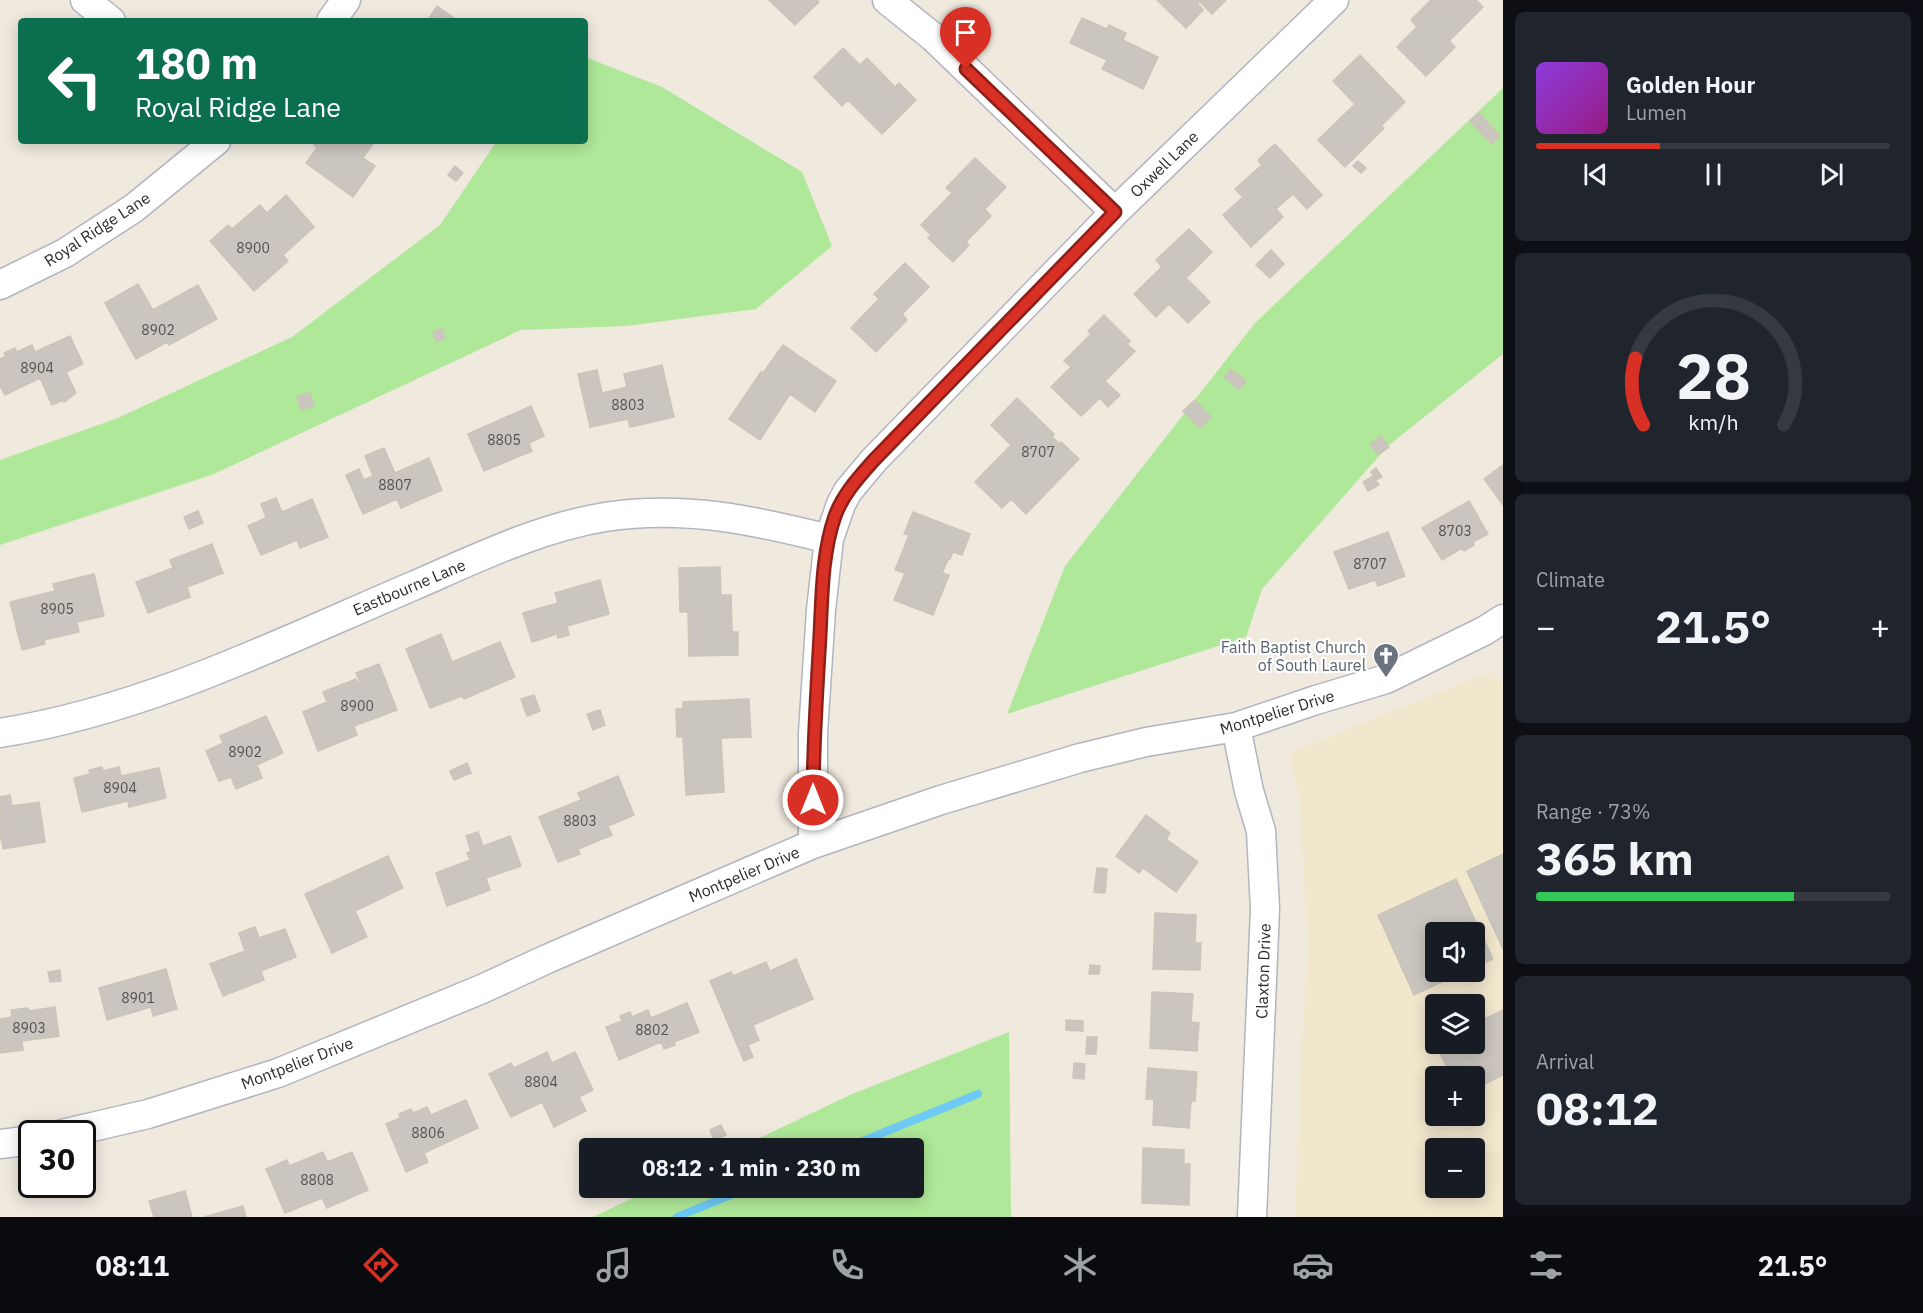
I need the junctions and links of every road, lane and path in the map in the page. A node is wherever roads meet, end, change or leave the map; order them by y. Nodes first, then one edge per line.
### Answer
1 (85, 0) edge
2 (346, 0) edge
3 (887, 0) edge
4 (1334, 0) edge
5 (107, 18) edge
6 (333, 18) edge
7 (212, 144) edge
8 (1115, 212) junction
9 (0, 285) edge
10 (829, 539) junction
11 (1503, 619) edge
12 (1236, 728) junction
13 (0, 733) edge
14 (813, 844) junction
15 (96, 1126) edge
16 (18, 1142) edge
17 (0, 1144) edge
18 (1252, 1217) edge

1 - 5 street
2 - 6 street
3 - 8 street
4 - 8 street, Oxwell Lane
7 - 9 street, Royal Ridge Lane
8 - 10 street, Oxwell Lane
10 - 13 street, Eastbourne Lane
10 - 14 street, Oxwell Lane
11 - 12 street, Montpelier Drive
12 - 14 street, Montpelier Drive
12 - 18 street, Claxton Drive
14 - 15 street, Montpelier Drive
16 - 17 street

